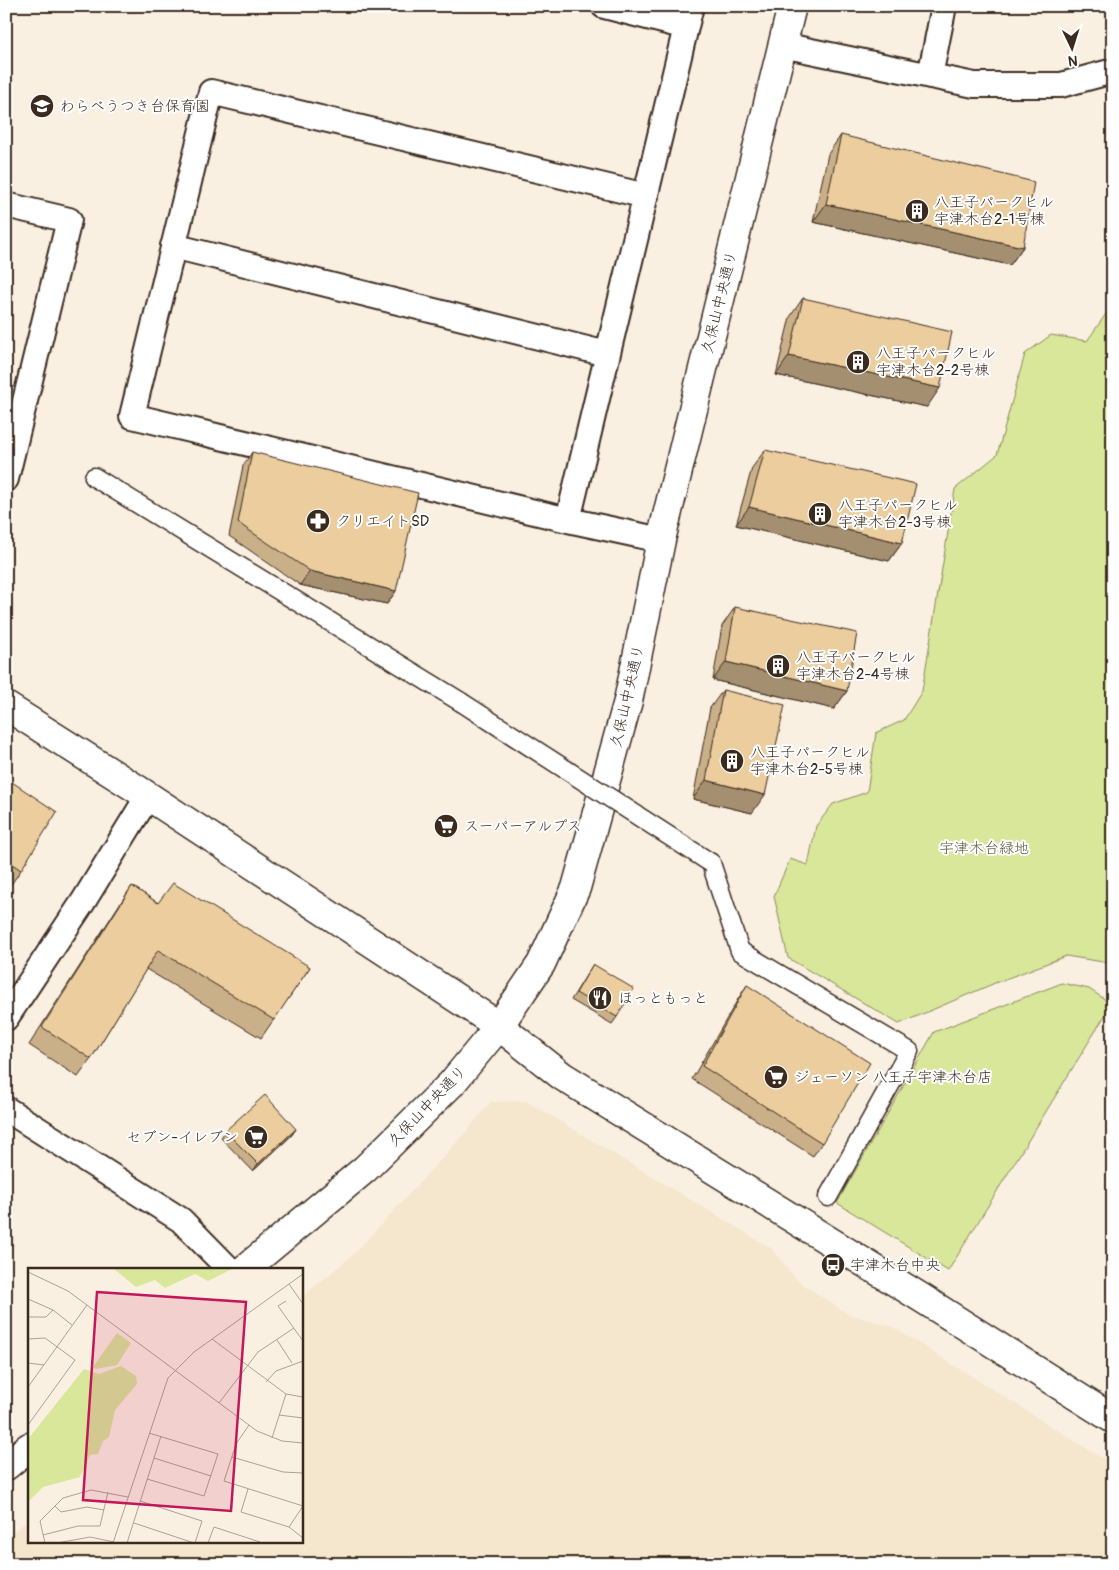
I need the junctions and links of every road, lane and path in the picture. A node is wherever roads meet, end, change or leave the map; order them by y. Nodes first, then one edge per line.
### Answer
1 (604, 6) edge
2 (792, 6) edge
3 (944, 6) edge
4 (689, 17) edge
5 (782, 45) junction
6 (1113, 71) edge
7 (930, 76) junction
8 (646, 196) junction
9 (6, 204) edge
10 (173, 246) junction
11 (608, 354) junction
12 (16, 398) edge
13 (94, 476) dead end
14 (6, 479) edge
15 (568, 520) junction
16 (661, 540) junction
17 (6, 706) edge
18 (148, 796) junction
19 (6, 1018) edge
20 (498, 1026) junction
21 (6, 1109) edge
22 (828, 1197) dead end
23 (227, 1268) edge
24 (246, 1268) edge
25 (1113, 1419) edge
26 (28, 1449) edge
27 (6, 1466) edge

1 - 4 street
2 - 5 street, 久保山中央通り
3 - 7 street
4 - 8 street
5 - 7 street
5 - 16 street, 久保山中央通り
6 - 7 street
8 - 10 street
8 - 11 street
9 - 12 street
10 - 11 street
10 - 15 street
11 - 15 street
12 - 14 street
13 - 22 street, bridge
15 - 16 street
16 - 20 street, 久保山中央通り
17 - 18 street
18 - 19 street
18 - 20 street
20 - 24 street, 久保山中央通り
20 - 25 street
21 - 23 street
26 - 27 street

